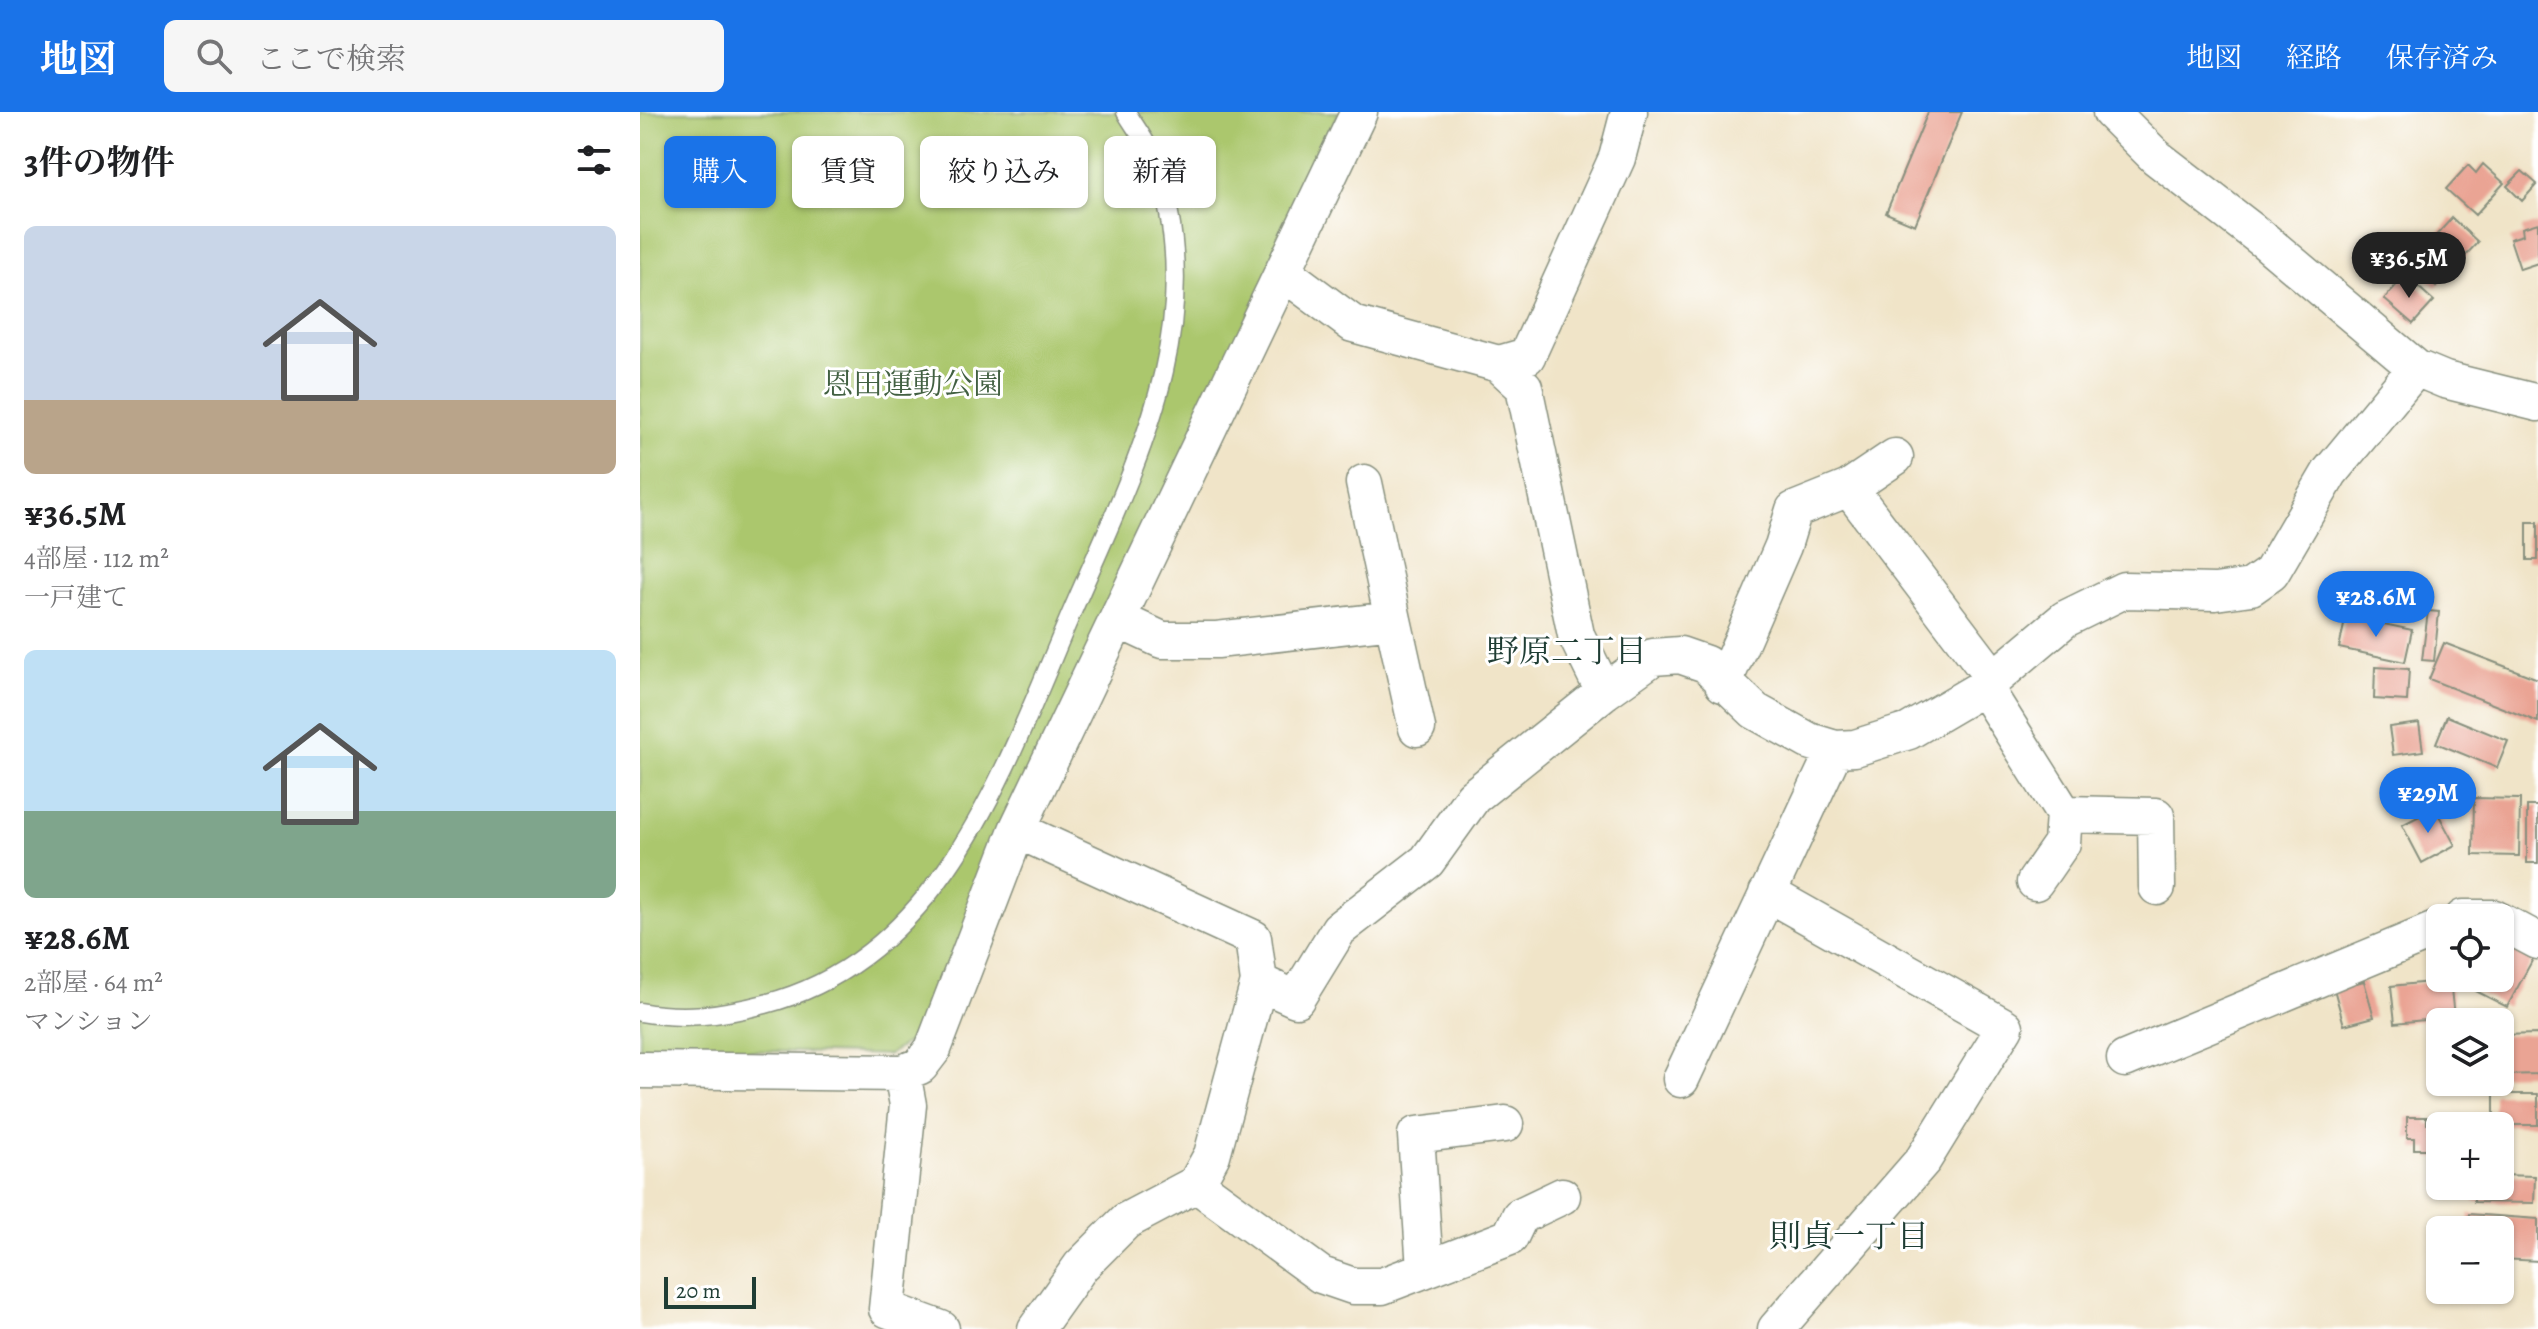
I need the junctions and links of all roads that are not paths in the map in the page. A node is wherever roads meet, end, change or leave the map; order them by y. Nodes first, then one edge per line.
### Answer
1 (1126, 112) edge
2 (1359, 112) edge
3 (1629, 112) edge
4 (2111, 112) edge
5 (1283, 272) junction
6 (1499, 364) junction
7 (2416, 368) junction
8 (2538, 403) edge
9 (1895, 457) dead end
10 (1364, 483) dead end
11 (1849, 488) junction
12 (1119, 620) junction
13 (1393, 620) junction
14 (1989, 683) junction
15 (1723, 684) junction
16 (1604, 692) junction
17 (1417, 728) dead end
18 (1835, 749) junction
19 (2064, 814) junction
20 (1017, 830) junction
21 (2035, 882) dead end
22 (2157, 887) dead end
23 (1767, 893) junction
24 (2514, 928) edge
25 (2426, 934) edge
26 (2538, 941) edge
27 (1259, 982) junction
28 (640, 1012) edge
29 (2125, 1059) dead end
30 (640, 1070) edge
31 (902, 1073) junction
32 (1681, 1079) dead end
33 (1505, 1124) dead end
34 (1196, 1184) junction
35 (1562, 1196) dead end
36 (1425, 1269) junction
37 (941, 1329) edge
38 (1036, 1329) edge
39 (1776, 1329) edge

1 - 28 lane
2 - 5 street
3 - 6 street
4 - 7 street
5 - 6 street
5 - 12 street
6 - 16 street
7 - 8 street
7 - 14 street
9 - 11 street
10 - 13 street
11 - 14 street
11 - 15 street
12 - 13 street
12 - 20 street
13 - 17 street
14 - 18 street
14 - 19 street
15 - 16 street
15 - 18 street
16 - 27 street
18 - 23 street
19 - 21 street
19 - 22 street
20 - 27 street
20 - 31 street
23 - 32 street
23 - 39 street
24 - 26 street
25 - 29 street
27 - 34 street
30 - 31 street
31 - 37 street
33 - 36 street
34 - 36 street
34 - 38 street
35 - 36 street

